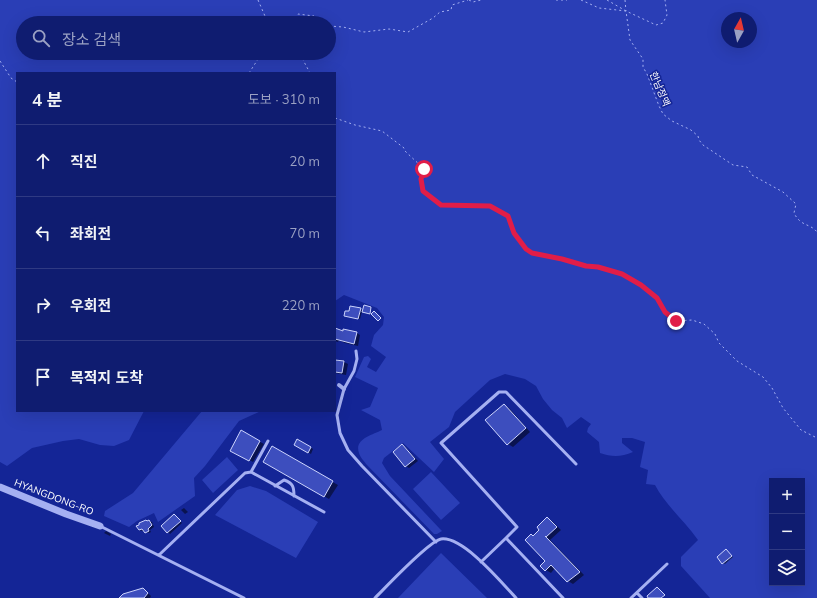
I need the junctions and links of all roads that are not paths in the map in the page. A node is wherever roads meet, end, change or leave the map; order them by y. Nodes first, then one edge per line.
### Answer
1 (356, 351) dead end
2 (339, 385) dead end
3 (344, 388) junction
4 (268, 441) dead end
5 (576, 464) dead end
6 (251, 472) junction
7 (275, 486) junction
8 (0, 487) edge
9 (294, 496) junction
10 (324, 512) dead end
11 (100, 526) joint
12 (506, 538) junction
13 (436, 542) junction
14 (159, 555) junction
15 (481, 562) junction
16 (667, 564) dead end
17 (637, 593) junction
18 (244, 598) edge
19 (375, 598) edge
20 (516, 598) edge
21 (563, 598) edge
22 (631, 598) edge
23 (642, 598) edge

1 - 3 lane
2 - 3 street
3 - 13 lane
4 - 6 lane
5 - 12 lane
6 - 7 lane
6 - 14 lane
7 - 9 lane
7 - 9 lane
8 - 11 street, HYANGDONG-RO
9 - 10 lane
11 - 14 lane
12 - 15 lane
12 - 21 lane
13 - 15 lane
13 - 19 lane
14 - 18 lane
15 - 20 lane
16 - 17 lane
17 - 22 lane
17 - 23 lane

